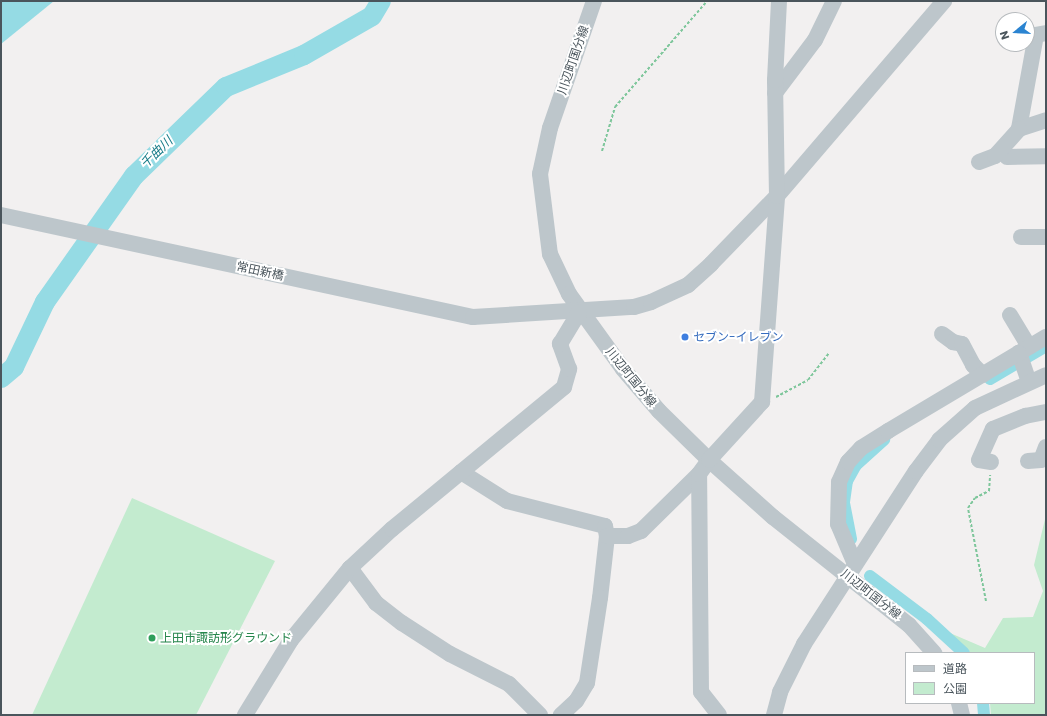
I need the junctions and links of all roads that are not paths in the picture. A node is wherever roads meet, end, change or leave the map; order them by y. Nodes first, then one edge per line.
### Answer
1 (594, 1) edge
2 (779, 1) edge
3 (834, 1) edge
4 (944, 1) edge
5 (1046, 34) edge
6 (775, 93) junction
7 (1046, 120) edge
8 (1019, 129) junction
9 (1046, 156) edge
10 (1007, 157) dead end
11 (979, 162) dead end
12 (777, 196) junction
13 (1, 215) edge
14 (1021, 237) dead end
15 (1046, 237) edge
16 (579, 312) junction
17 (1010, 315) dead end
18 (942, 334) dead end
19 (1046, 337) edge
20 (1024, 361) junction
21 (983, 375) junction
22 (1046, 376) edge
23 (1046, 412) edge
24 (1046, 447) edge
25 (709, 460) junction
26 (1028, 461) dead end
27 (991, 462) road end
28 (460, 472) junction
29 (699, 474) junction
30 (607, 536) junction
31 (350, 568) junction
32 (851, 570) junction
33 (933, 652) edge
34 (959, 704) edge
35 (244, 715) edge
36 (540, 715) edge
37 (561, 715) edge
38 (719, 715) edge
39 (774, 715) edge
40 (962, 715) edge

1 - 16 street, 川辺町国分線
2 - 6 street
3 - 6 street
4 - 12 street, 常田新橋
5 - 8 street
6 - 12 street
7 - 8 street
8 - 11 street
9 - 10 street
12 - 16 street, 常田新橋
12 - 25 street
13 - 16 street, 常田新橋
14 - 15 street
16 - 25 street, 川辺町国分線
16 - 28 street
17 - 20 street
18 - 21 street
19 - 20 street
20 - 21 street
20 - 22 street
20 - 32 street
21 - 32 street
23 - 27 street
24 - 26 street
25 - 29 street
25 - 32 street, 川辺町国分線
28 - 30 street
28 - 31 street
29 - 30 street
29 - 38 street
30 - 37 street
31 - 35 street
31 - 36 street
32 - 33 street, 川辺町国分線
32 - 39 street
34 - 40 street

